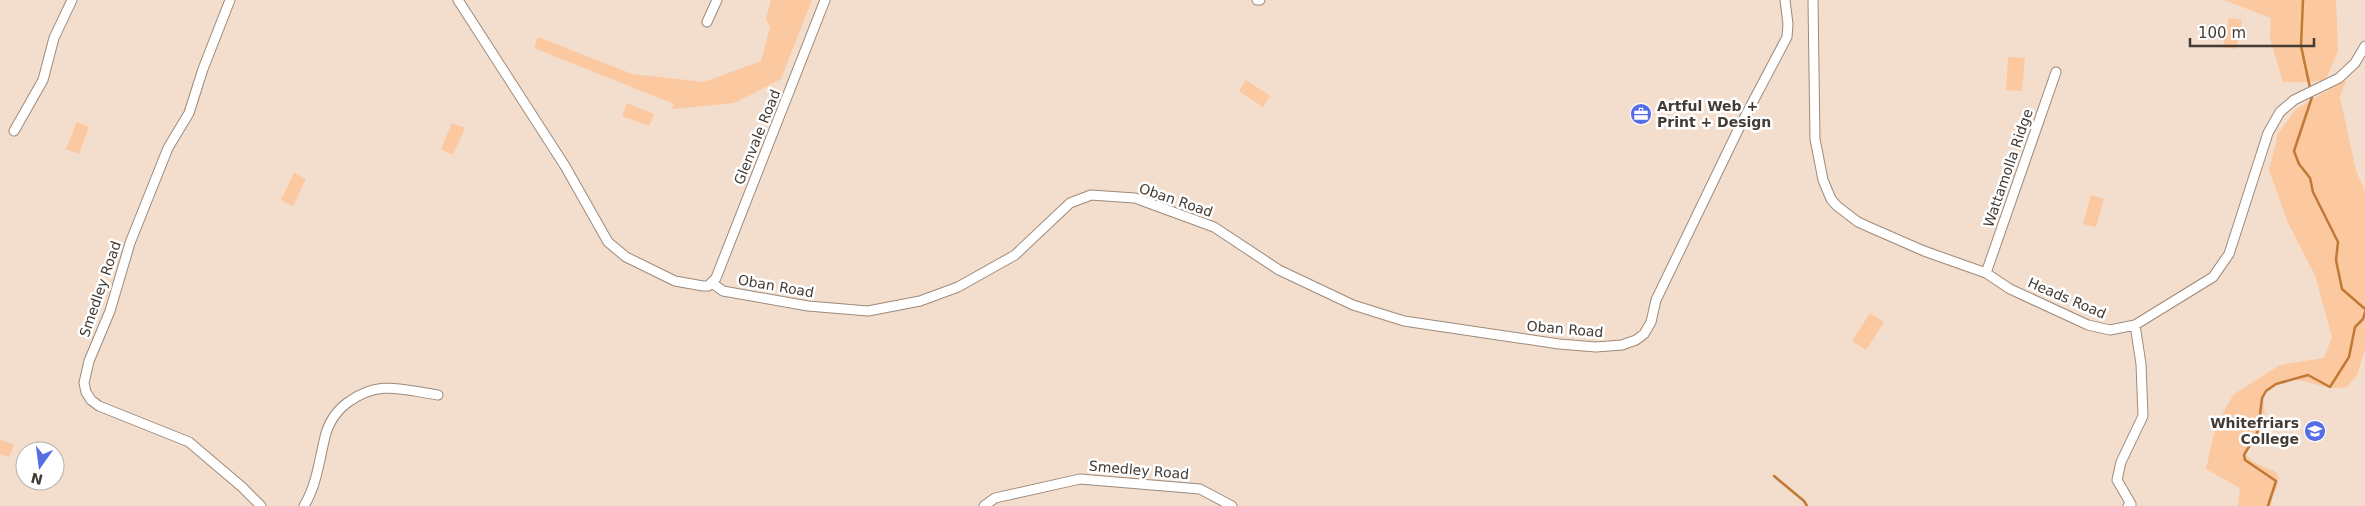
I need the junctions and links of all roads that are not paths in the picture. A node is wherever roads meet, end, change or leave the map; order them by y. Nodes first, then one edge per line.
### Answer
1 (72, 0) edge
2 (230, 0) edge
3 (458, 0) edge
4 (717, 0) edge
5 (825, 0) edge
6 (1785, 0) edge
7 (1813, 0) edge
8 (707, 22) dead end
9 (2365, 46) edge
10 (2056, 72) dead end
11 (14, 131) dead end
12 (1986, 273) junction
13 (712, 283) junction
14 (2135, 325) junction
15 (438, 395) dead end
16 (261, 506) edge
17 (304, 506) edge
18 (984, 506) edge
19 (1232, 506) edge
20 (2128, 506) edge

1 - 11 street
2 - 16 street, Smedley Road
3 - 13 street, Oban Road
4 - 8 street
5 - 13 street, Glenvale Road
6 - 13 street, Oban Road
7 - 12 street, Heads Road
9 - 14 street, Heads Road
10 - 12 street, Wattamolla Ridge
12 - 14 street, Heads Road
14 - 20 street
15 - 17 street
18 - 19 street, Smedley Road

